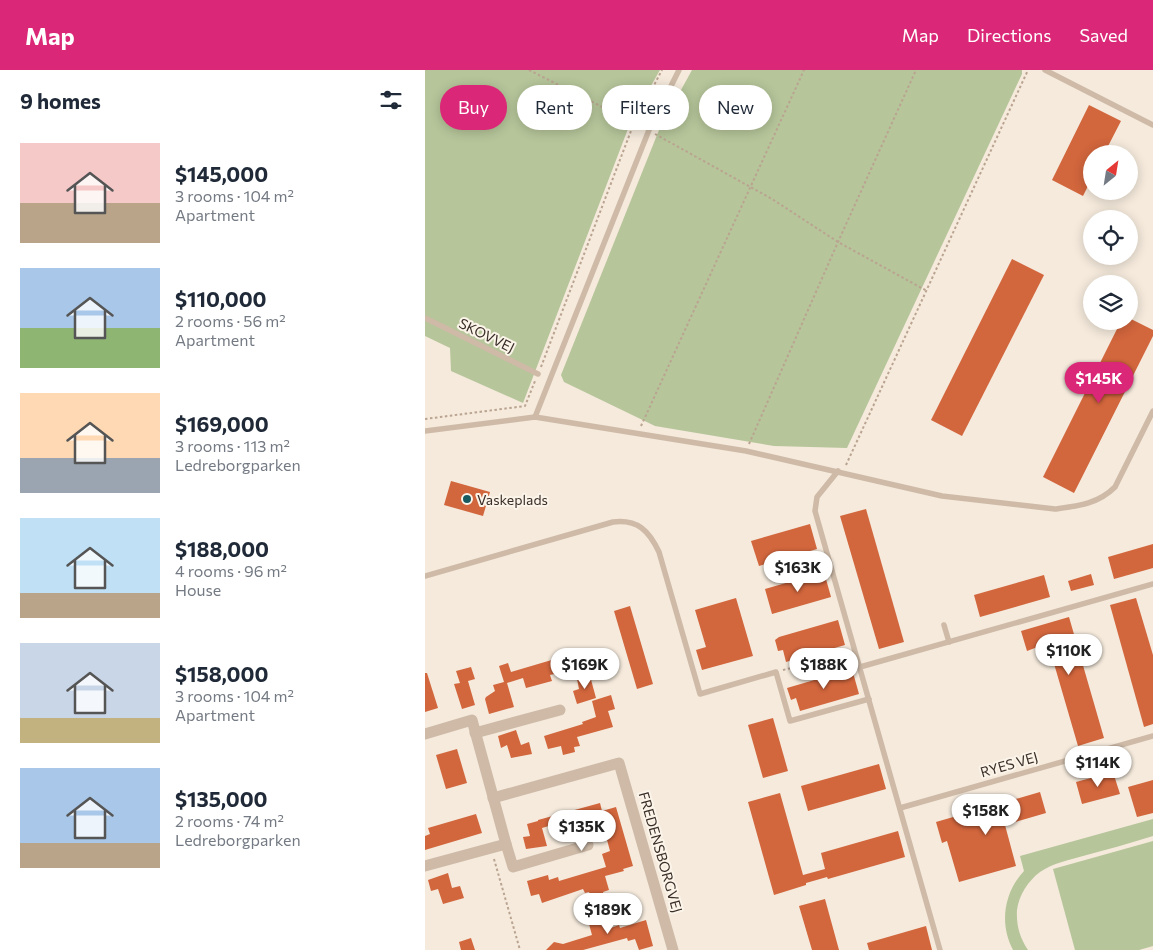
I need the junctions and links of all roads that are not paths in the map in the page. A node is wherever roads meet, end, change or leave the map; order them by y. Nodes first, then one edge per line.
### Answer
1 (679, 70) edge
2 (1045, 70) edge
3 (1153, 125) edge
4 (425, 318) edge
5 (538, 374) road end
6 (1153, 411) edge
7 (535, 417) junction
8 (425, 431) edge
9 (838, 471) junction
10 (425, 576) edge
11 (1153, 584) edge
12 (944, 625) dead end
13 (949, 642) junction
14 (859, 667) junction
15 (869, 699) junction
16 (561, 710) dead end
17 (475, 733) junction
18 (425, 734) edge
19 (1153, 736) edge
20 (493, 798) junction
21 (900, 808) junction
22 (506, 844) junction
23 (588, 845) dead end
24 (425, 866) edge
25 (673, 950) edge
26 (940, 950) edge

1 - 7 lane
2 - 3 lane
4 - 5 lane, SKOVVEJ
6 - 9 lane
7 - 8 lane
7 - 9 lane
9 - 14 lane
10 - 15 lane
11 - 13 lane
12 - 13 lane
13 - 14 lane
14 - 15 lane
15 - 21 lane
16 - 17 street
17 - 18 street
17 - 20 street
19 - 21 lane, RYES VEJ
20 - 22 street
20 - 25 street, FREDENSBORGVEJ
21 - 26 lane
22 - 23 street
22 - 24 street

